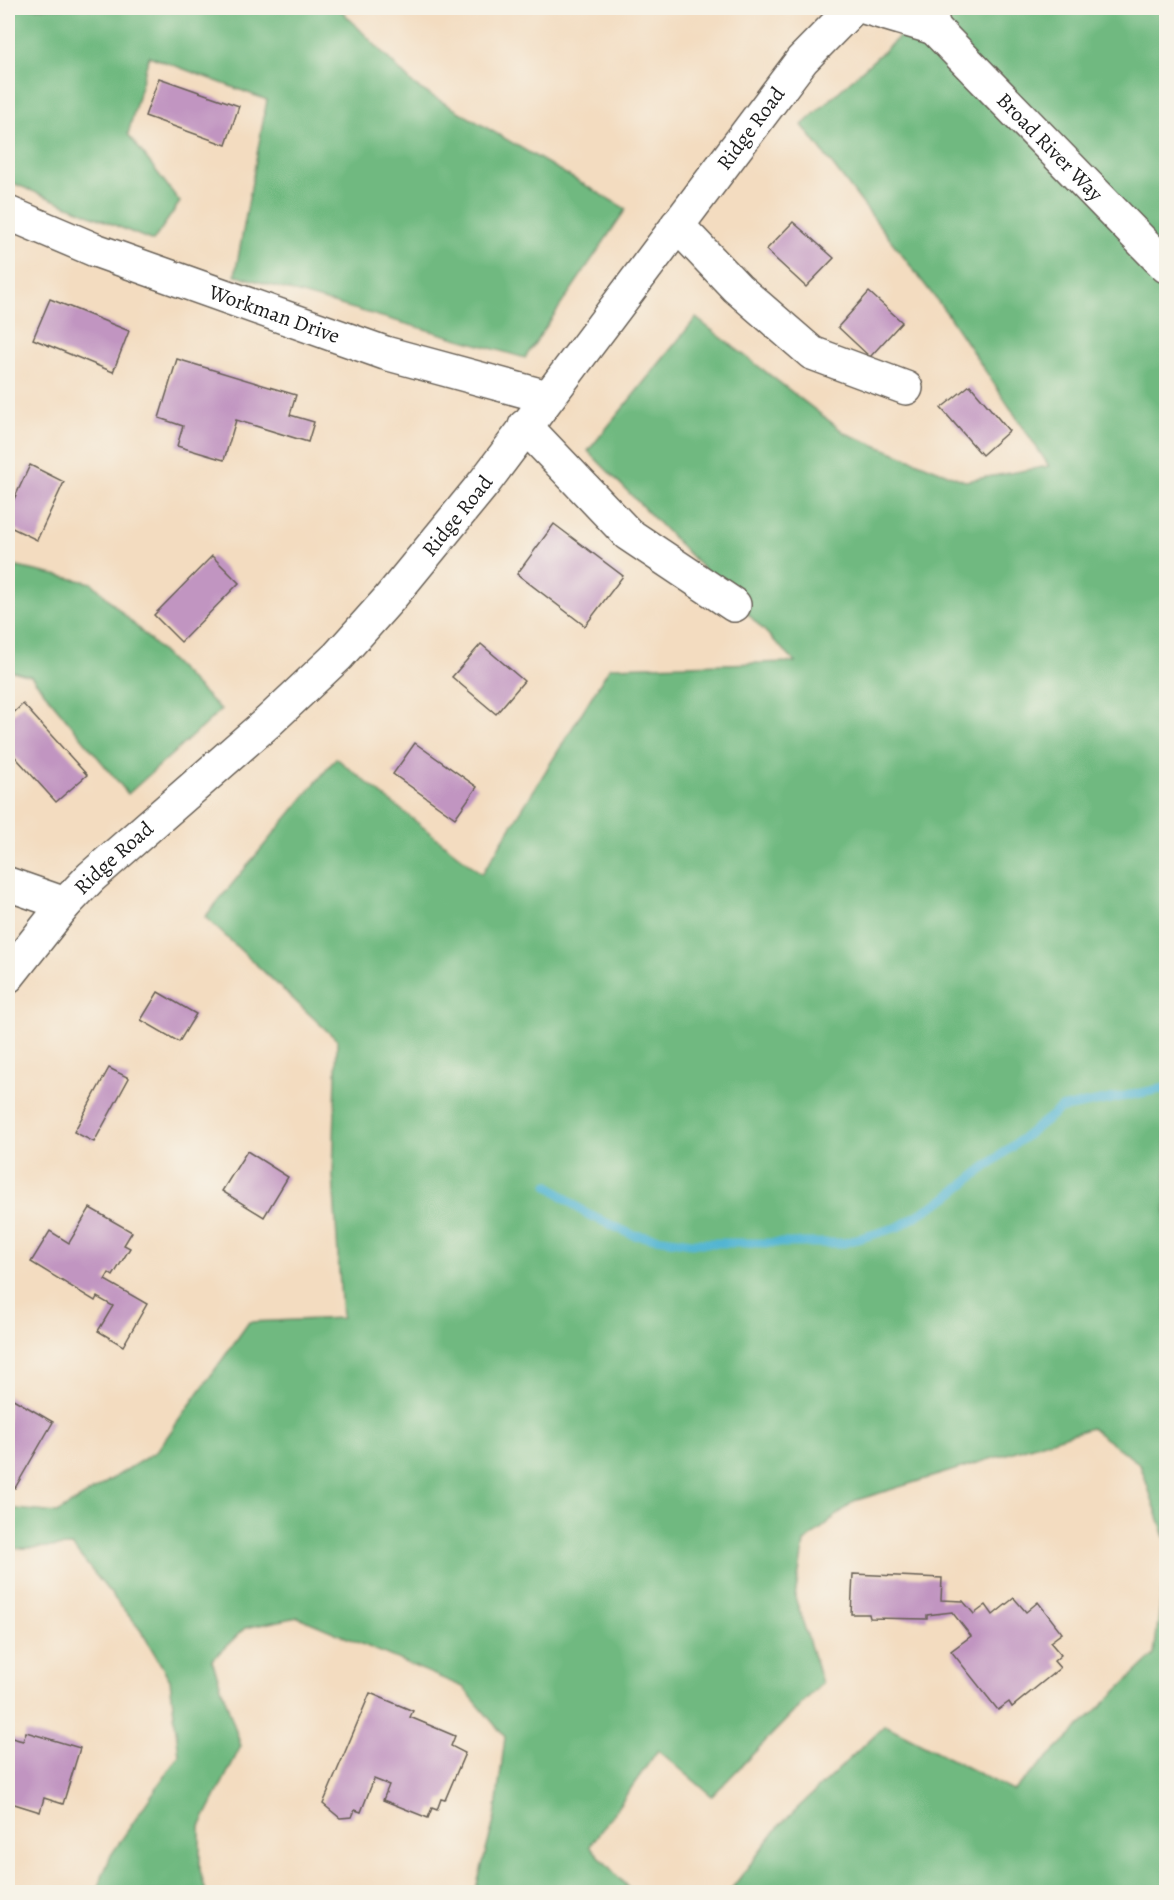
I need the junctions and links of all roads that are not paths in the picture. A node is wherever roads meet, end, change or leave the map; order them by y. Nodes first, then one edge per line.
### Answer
1 (853, 8) edge
2 (867, 8) edge
3 (931, 18) edge
4 (8, 213) edge
5 (677, 225) junction
6 (1167, 266) edge
7 (906, 388) dead end
8 (547, 397) junction
9 (525, 426) junction
10 (734, 605) dead end
11 (8, 884) edge
12 (65, 904) junction
13 (8, 976) edge

1 - 5 street, Ridge Road
2 - 3 street, Broad River Way
3 - 6 street, Broad River Way
4 - 8 street, Workman Drive
5 - 7 street
5 - 8 street, Ridge Road
8 - 9 street, Ridge Road
9 - 10 street
9 - 12 street, Ridge Road
11 - 12 street
12 - 13 street, Ridge Road

